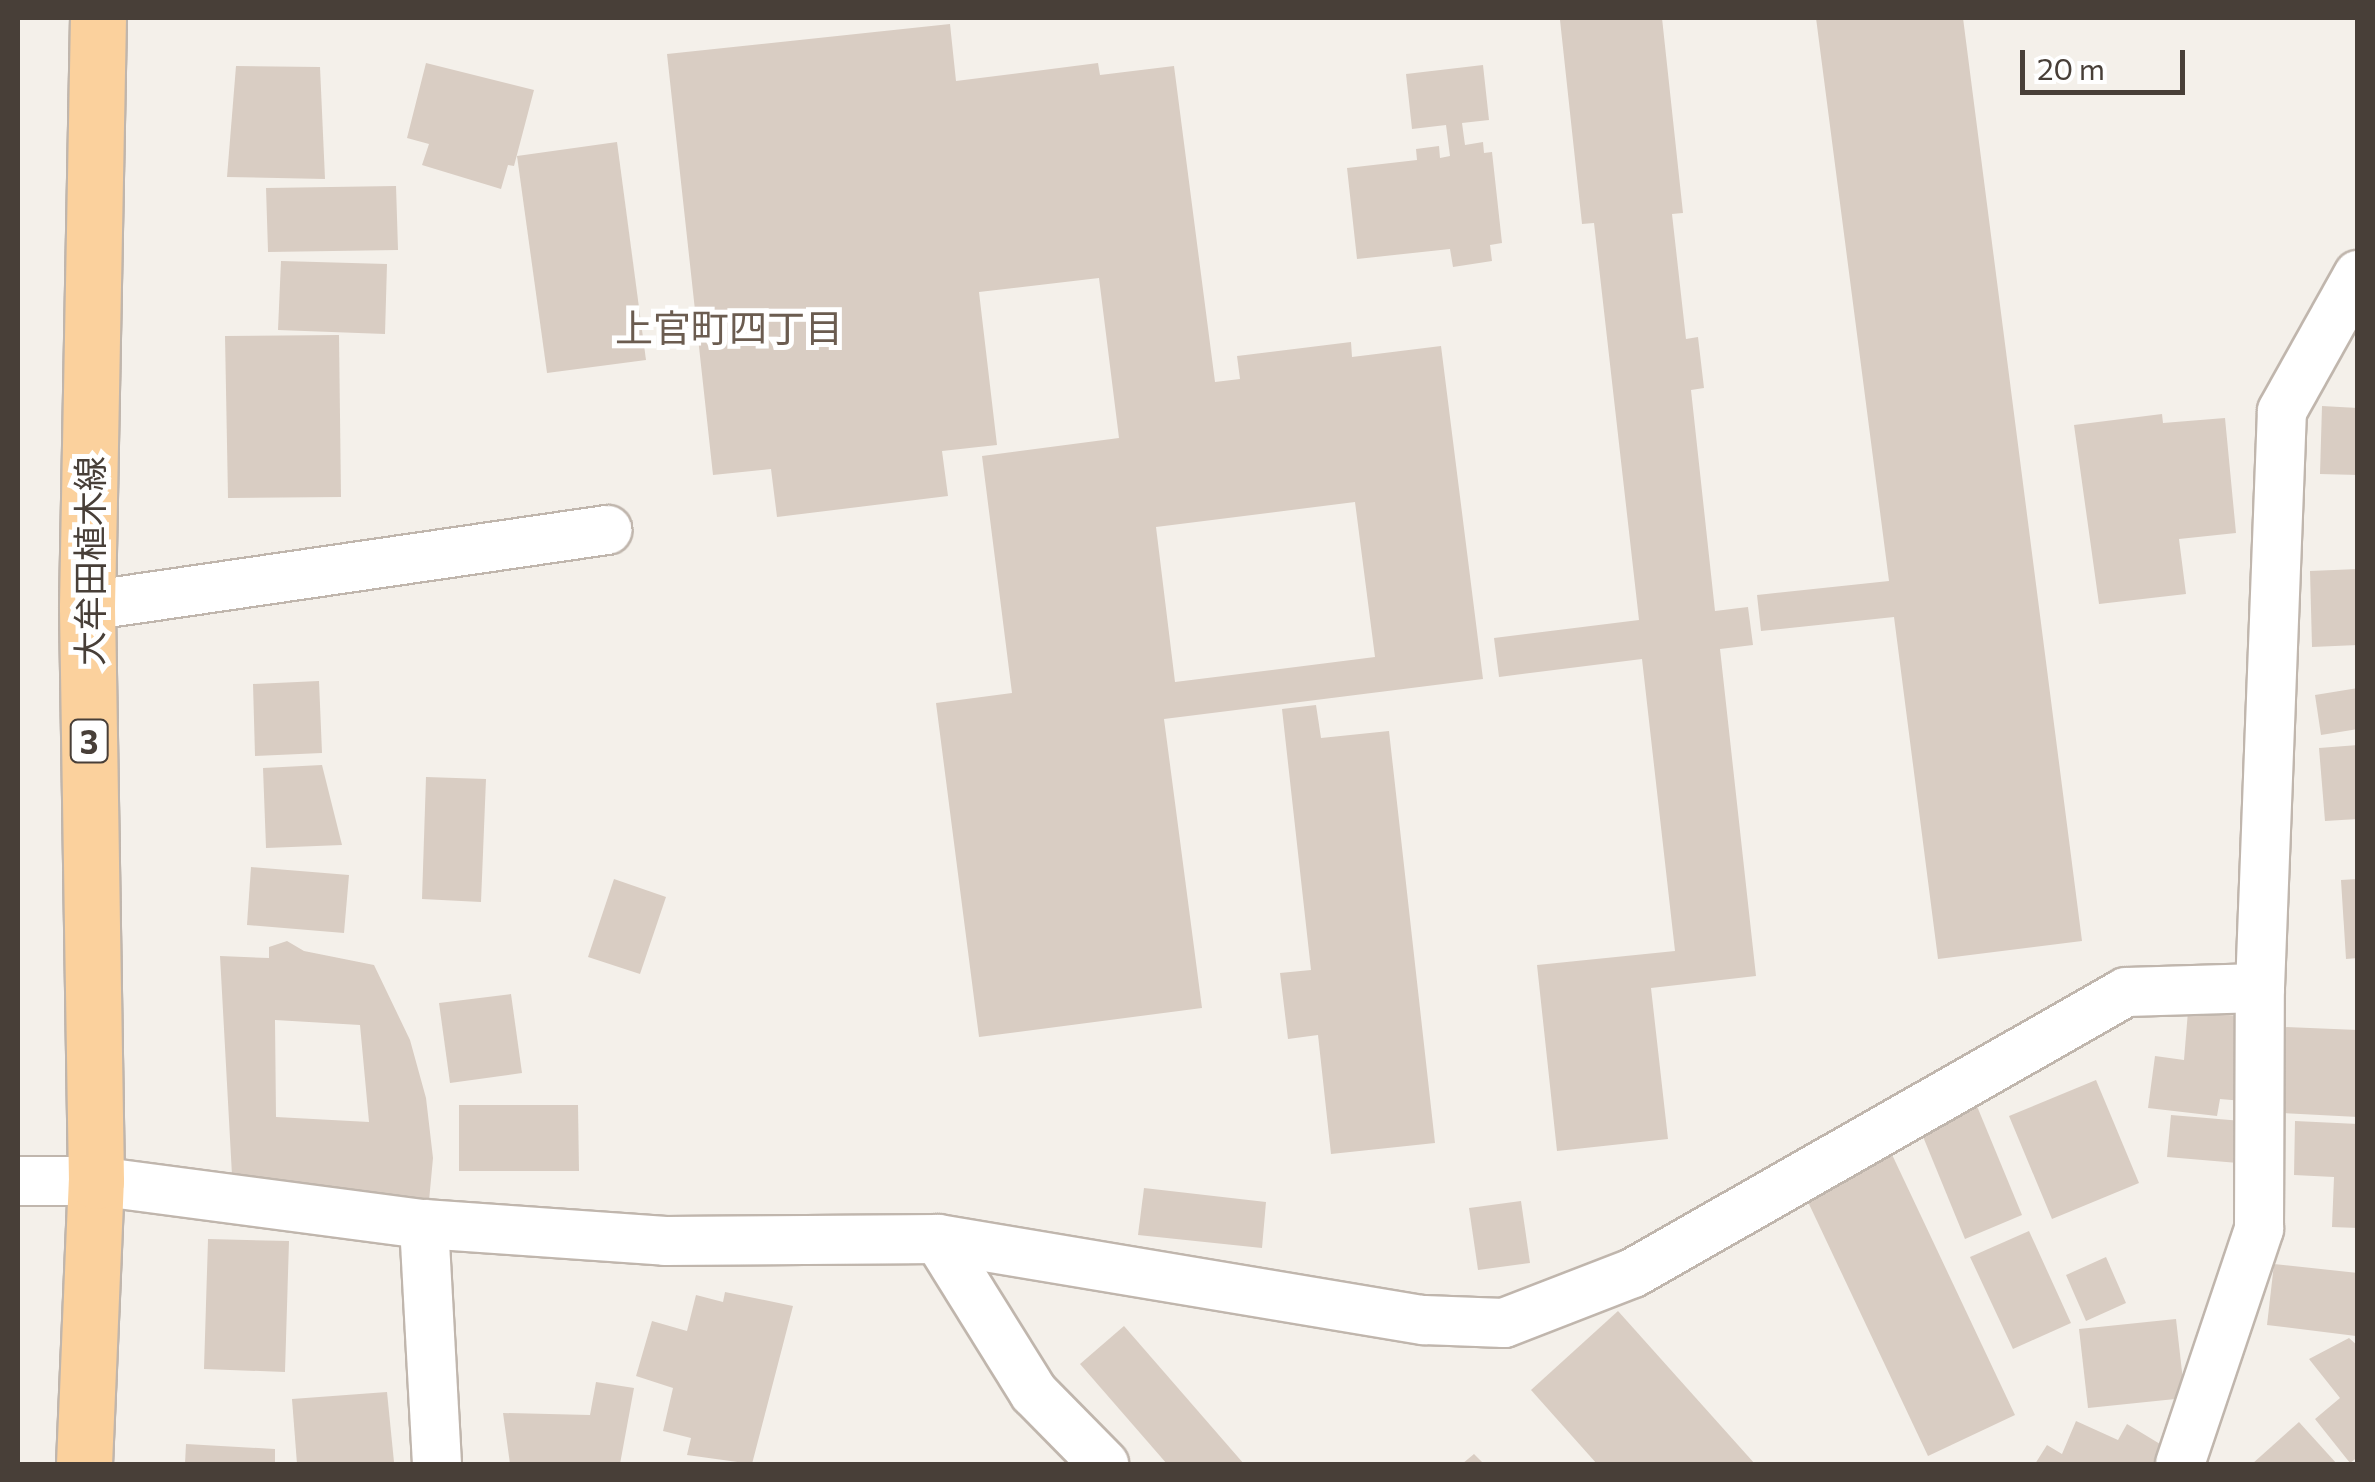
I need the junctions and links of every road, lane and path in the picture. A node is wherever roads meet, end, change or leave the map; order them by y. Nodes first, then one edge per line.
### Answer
1 (98, 18) edge
2 (2358, 275) edge
3 (606, 530) dead end
4 (87, 606) junction
5 (2260, 988) junction
6 (96, 1180) junction
7 (18, 1181) edge
8 (424, 1224) junction
9 (938, 1240) junction
10 (84, 1464) edge
11 (437, 1464) edge
12 (1104, 1464) edge
13 (2180, 1464) edge

1 - 4 main road, 大牟田植木線 / 3
2 - 5 street
3 - 4 street
4 - 6 main road, 大牟田植木線 / 3
5 - 9 street
5 - 13 street
6 - 7 street
6 - 8 street
6 - 10 main road, 大牟田植木線 / 3
8 - 9 street
8 - 11 street
9 - 12 street

